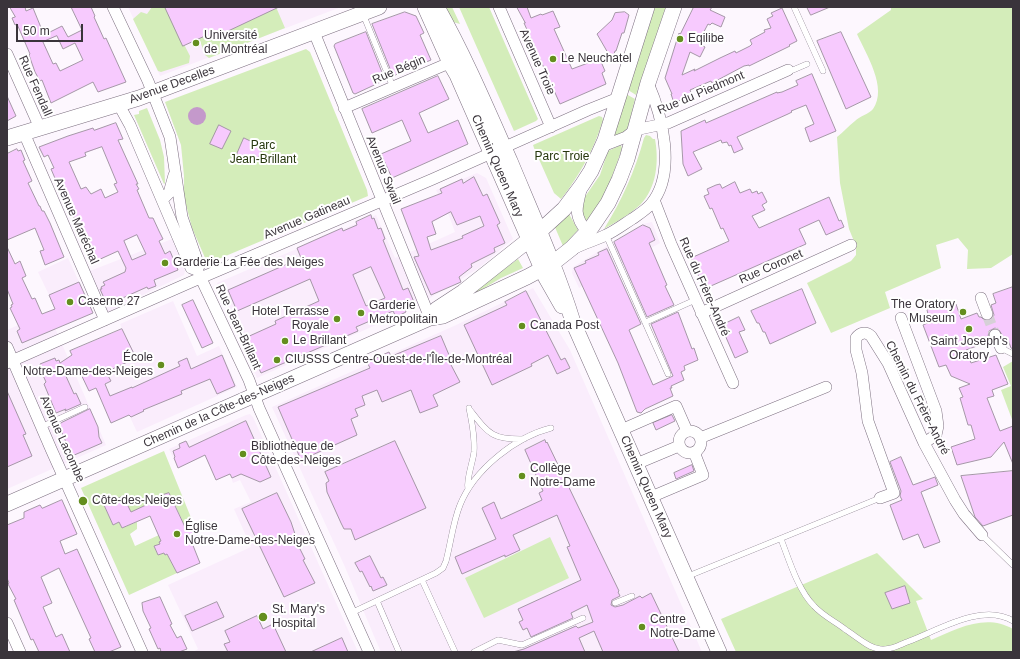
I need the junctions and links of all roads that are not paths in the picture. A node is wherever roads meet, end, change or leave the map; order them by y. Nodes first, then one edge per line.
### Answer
1 (113, 7) edge
2 (379, 7) edge
3 (425, 7) edge
4 (437, 7) edge
5 (499, 7) edge
6 (646, 7) edge
7 (674, 7) edge
8 (794, 7) edge
9 (362, 13) junction
10 (314, 32) junction
11 (7, 54) edge
12 (464, 57) junction
13 (450, 63) junction
14 (808, 64) dead end
15 (788, 70) joint
16 (823, 71) dead end
17 (648, 83) junction
18 (393, 87) junction
19 (152, 93) junction
20 (618, 98) junction
21 (119, 104) junction
22 (344, 108) junction
23 (661, 125) junction
24 (551, 127) junction
25 (40, 128) junction
26 (635, 130) junction
27 (24, 133) junction
28 (7, 138) edge
29 (603, 146) junction
30 (498, 150) junction
31 (175, 171) junction
32 (582, 185) junction
33 (162, 200) junction
34 (654, 200) junction
35 (381, 201) junction
36 (587, 232) junction
37 (606, 235) junction
38 (534, 236) junction
39 (851, 245) dead end
40 (572, 248) junction
41 (547, 266) junction
42 (198, 274) junction
43 (981, 298) dead end
44 (695, 300) junction
45 (701, 313) junction
46 (988, 314) tunnel mouth
47 (430, 318) junction
48 (901, 318) dead end
49 (105, 320) junction
50 (646, 322) junction
51 (995, 335) tunnel mouth
52 (7, 347) edge
53 (1001, 348) joint
54 (1013, 354) edge
55 (10, 362) edge
56 (668, 374) dead end
57 (733, 383) dead end
58 (826, 387) dead end
59 (255, 396) junction
60 (85, 407) dead end
61 (41, 427) junction
62 (551, 428) dead end
63 (621, 430) junction
64 (687, 431) junction
65 (700, 438) junction
66 (524, 439) junction
67 (924, 443) junction
68 (679, 446) junction
69 (694, 452) junction
70 (636, 464) junction
71 (65, 479) junction
72 (468, 489) junction
73 (651, 498) junction
74 (880, 498) joint
75 (7, 504) edge
76 (982, 535) joint
77 (780, 539) junction
78 (1013, 565) edge
79 (686, 577) junction
80 (422, 580) junction
81 (632, 596) dead end
82 (377, 601) junction
83 (616, 603) dead end
84 (351, 613) junction
85 (583, 618) dead end
86 (1013, 621) edge
87 (7, 623) edge
88 (20, 652) edge
89 (142, 652) edge
90 (369, 652) edge
91 (399, 652) edge
92 (455, 652) edge
93 (474, 652) edge
94 (719, 652) edge

1 - 19 street
2 - 9 street, Avenue Decelles
3 - 13 street, Chemin Queen Mary
4 - 12 street, Chemin Queen Mary
5 - 24 street, Avenue Troie
6 - 20 street, Chemin de la Côte-des-Neiges
7 - 17 street, Chemin de la Côte-des-Neiges
8 - 16 lane
9 - 10 street, Avenue Decelles
9 - 18 lane
10 - 19 street, Avenue Decelles
10 - 22 street, Avenue Swail
11 - 25 street, Rue Fendall
12 - 13 street, Rue Bégin
12 - 30 street, Chemin Queen Mary
13 - 18 street, Rue Bégin
13 - 30 street, Chemin Queen Mary
14 - 15 lane
15 - 23 street, Rue du Piedmont
17 - 23 street, Chemin de la Côte-des-Neiges
17 - 26 street, Chemin de la Côte-des-Neiges
18 - 22 street, Rue Bégin
19 - 21 street, Avenue Decelles
19 - 31 street
20 - 24 street, Avenue Gatineau
20 - 29 street, Chemin de la Côte-des-Neiges
21 - 25 street, Avenue Decelles
21 - 33 street, Rue Jean-Brillant
22 - 35 street, Avenue Swail
23 - 26 street, Rue du Piedmont
23 - 34 street, Chemin de la Côte-des-Neiges
24 - 30 street, Avenue Gatineau
25 - 27 street, Avenue Decelles
26 - 29 street, Rue du Piedmont
26 - 36 street, Chemin de la Côte-des-Neiges
27 - 28 street, Avenue Decelles
27 - 49 street, Avenue Maréchal
29 - 32 street, Chemin de la Côte-des-Neiges
30 - 35 street, Avenue Gatineau
30 - 38 street, Chemin Queen Mary
31 - 33 street
31 - 42 street
32 - 36 street, Chemin de la Côte-des-Neiges
32 - 38 street, Chemin de la Côte-des-Neiges
33 - 42 street, Rue Jean-Brillant
34 - 37 street, Chemin de la Côte-des-Neiges
34 - 44 street, Rue du Frère-André
35 - 42 street, Avenue Gatineau
35 - 47 street, Avenue Swail
36 - 40 street, Chemin de la Côte-des-Neiges
37 - 40 street, Chemin de la Côte-des-Neiges
37 - 50 lane
38 - 41 street, Chemin Queen Mary
38 - 47 street, Chemin de la Côte-des-Neiges
39 - 45 street, Rue Coronet
40 - 41 street, Chemin de la Côte-des-Neiges
41 - 47 street, Chemin de la Côte-des-Neiges
41 - 63 street, Chemin Queen Mary
42 - 49 street, Avenue Gatineau
42 - 59 street, Rue Jean-Brillant
43 - 46 street
44 - 45 street, Rue du Frère-André
44 - 50 lane
45 - 57 street, Rue du Frère-André
47 - 59 street, Chemin de la Côte-des-Neiges
48 - 67 street
49 - 55 street, Avenue Gatineau
50 - 56 lane
51 - 53 street
52 - 55 street, Avenue Lacombe
53 - 54 lane
55 - 61 street, Avenue Lacombe
58 - 65 street
59 - 71 street, Chemin de la Côte-des-Neiges
59 - 84 street, Rue Jean-Brillant
60 - 61 lane
61 - 71 street, Avenue Lacombe
62 - 66 lane
63 - 64 street
63 - 70 street, Chemin Queen Mary
64 - 65 street
64 - 68 street
65 - 69 street
66 - 72 lane
66 - 72 lane
67 - 74 street, Chemin du Frère-André
67 - 76 street, Chemin du Frère-André
68 - 69 street
68 - 70 street
69 - 73 street
70 - 73 street, Chemin Queen Mary
71 - 75 street, Chemin de la Côte-des-Neiges
71 - 89 street, Avenue Lacombe
72 - 80 lane
73 - 79 street, Chemin Queen Mary
74 - 77 lane
76 - 78 lane, Chemin du Frère-André
77 - 79 lane
77 - 86 lane
79 - 94 street, Chemin Queen Mary
80 - 82 lane
80 - 92 lane
81 - 83 lane
82 - 84 lane
82 - 91 lane
84 - 90 street, Rue Jean-Brillant
85 - 93 lane
87 - 88 street

